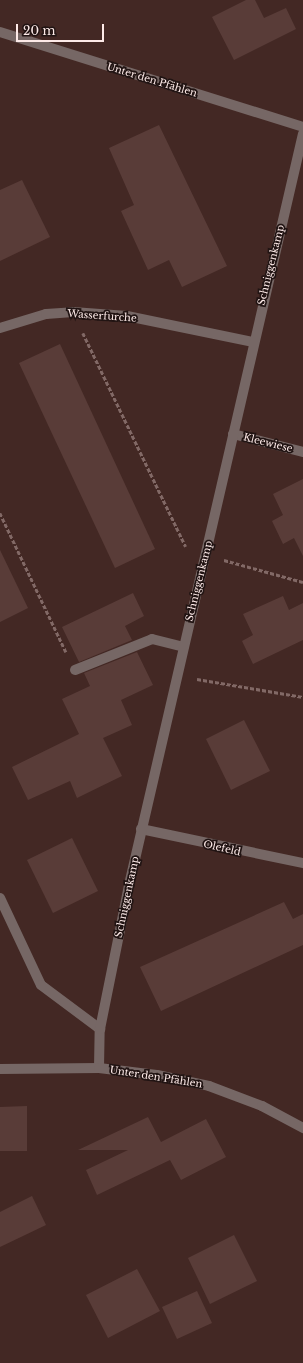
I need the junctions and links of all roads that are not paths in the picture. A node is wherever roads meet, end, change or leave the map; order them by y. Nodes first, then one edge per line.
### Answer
1 (0, 32) edge
2 (303, 127) edge
3 (303, 134) edge
4 (0, 328) edge
5 (252, 342) junction
6 (233, 434) junction
7 (303, 452) edge
8 (183, 647) junction
9 (75, 670) road end
10 (141, 829) junction
11 (303, 863) edge
12 (0, 898) edge
13 (100, 1029) junction
14 (99, 1068) junction
15 (0, 1069) edge
16 (303, 1128) edge

1 - 2 street, Unter den Pfählen
3 - 5 street, Schniggenkamp
4 - 5 street, Wasserfurche
5 - 6 street, Schniggenkamp
6 - 7 street, Kleewiese
6 - 8 street, Schniggenkamp
8 - 9 street
8 - 10 street, Schniggenkamp
10 - 11 street, Olefeld
10 - 13 street, Schniggenkamp
12 - 13 street
13 - 14 street, Schniggenkamp
14 - 15 street, Unter den Pfählen
14 - 16 street, Unter den Pfählen

